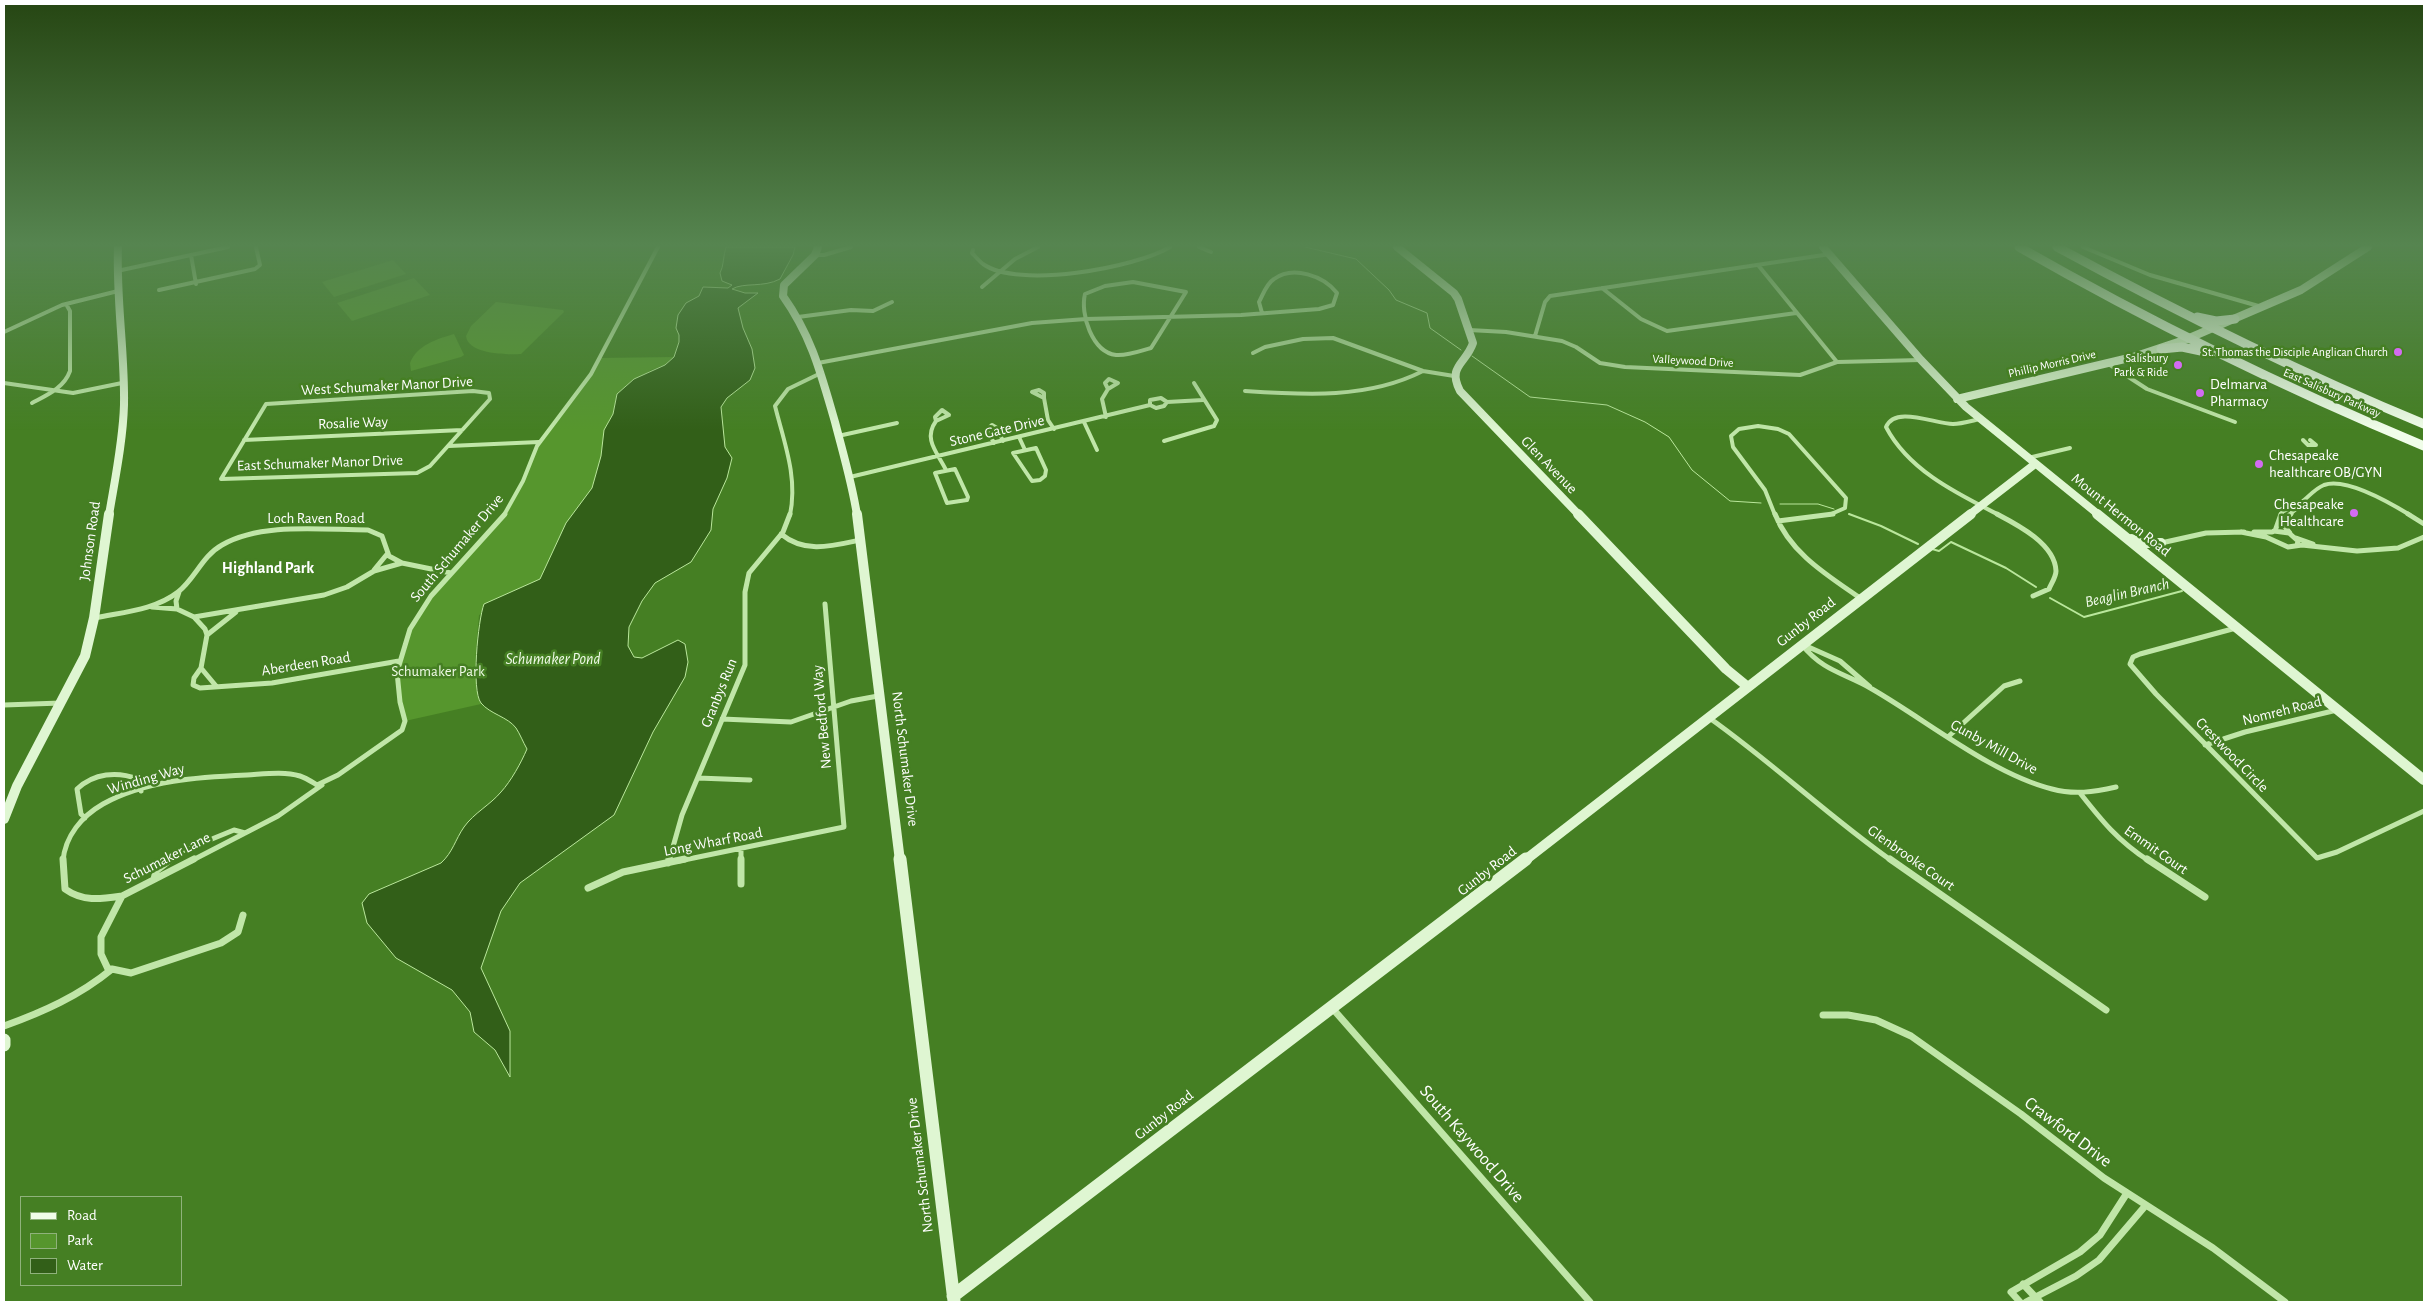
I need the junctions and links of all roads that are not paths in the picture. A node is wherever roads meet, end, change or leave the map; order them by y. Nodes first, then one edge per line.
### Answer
1 (57, 308) edge
2 (68, 308) edge
3 (119, 308) edge
4 (627, 308) edge
5 (791, 308) edge
6 (879, 308) edge
7 (1083, 308) edge
8 (1176, 308) edge
9 (1260, 308) edge
10 (1324, 308) edge
11 (1461, 308) edge
12 (1543, 308) edge
13 (1628, 308) edge
14 (1793, 308) edge
15 (1876, 308) edge
16 (2127, 308) edge
17 (2170, 308) edge
18 (2172, 308) edge
19 (2263, 308) edge
20 (1796, 312) junction
21 (1262, 314) junction
22 (1171, 316) junction
23 (2141, 316) junction
24 (798, 318) junction
25 (1086, 319) junction
26 (2235, 319) junction
27 (1469, 330) junction
28 (2212, 330) junction
29 (4, 332) edge
30 (1535, 336) junction
31 (2187, 339) junction
32 (2161, 348) junction
33 (2253, 349) junction
34 (1253, 353) dead end
35 (1921, 360) junction
36 (1837, 362) junction
37 (2232, 362) junction
38 (2106, 363) junction
39 (819, 368) junction
40 (1423, 371) junction
41 (1454, 376) junction
42 (4, 383) edge
43 (122, 383) junction
44 (1194, 383) dead end
45 (1108, 389) dead end
46 (55, 391) junction
47 (1245, 391) dead end
48 (1044, 398) dead end
49 (1957, 399) junction
50 (1203, 400) junction
51 (1166, 402) junction
52 (32, 403) dead end
53 (266, 404) joint
54 (1150, 405) junction
55 (1106, 417) junction
56 (1980, 419) junction
57 (936, 421) dead end
58 (1084, 422) junction
59 (2235, 422) dead end
60 (897, 423) dead end
61 (2424, 424) edge
62 (1054, 429) junction
63 (462, 430) junction
64 (838, 436) junction
65 (1019, 437) junction
66 (244, 440) junction
67 (2303, 440) dead end
68 (2310, 440) dead end
69 (1003, 441) junction
70 (1164, 441) dead end
71 (539, 442) junction
72 (994, 443) junction
73 (449, 446) junction
74 (2424, 446) edge
75 (2070, 448) dead end
76 (1025, 450) junction
77 (1097, 450) dead end
78 (939, 456) junction
79 (2032, 461) junction
80 (946, 470) junction
81 (417, 473) joint
82 (850, 476) junction
83 (1982, 506) junction
84 (2296, 506) junction
85 (1778, 521) junction
86 (2424, 524) edge
87 (2274, 531) junction
88 (2241, 532) junction
89 (2120, 533) junction
90 (781, 534) junction
91 (2294, 537) junction
92 (2424, 537) edge
93 (861, 540) junction
94 (2274, 540) junction
95 (2157, 544) junction
96 (2297, 545) junction
97 (2138, 548) junction
98 (2330, 548) junction
99 (388, 553) junction
100 (402, 563) junction
101 (2160, 565) junction
102 (374, 571) junction
103 (451, 573) junction
104 (179, 592) junction
105 (2033, 596) dead end
106 (1860, 598) junction
107 (825, 604) dead end
108 (151, 607) junction
109 (177, 609) junction
110 (238, 611) junction
111 (194, 617) junction
112 (94, 618) junction
113 (2236, 628) junction
114 (207, 636) junction
115 (1802, 644) junction
116 (400, 661) junction
117 (201, 668) junction
118 (2020, 681) dead end
119 (216, 686) junction
120 (1748, 687) junction
121 (1870, 687) junction
122 (878, 696) junction
123 (62, 703) junction
124 (4, 705) edge
125 (834, 708) junction
126 (2336, 710) junction
127 (1708, 717) junction
128 (722, 720) junction
129 (405, 721) joint
130 (1949, 736) junction
131 (2205, 745) junction
132 (698, 778) junction
133 (750, 780) dead end
134 (2424, 780) edge
135 (324, 782) junction
136 (2116, 787) dead end
137 (141, 791) junction
138 (2080, 793) junction
139 (2424, 811) edge
140 (85, 818) junction
141 (4, 819) edge
142 (844, 828) joint
143 (245, 833) junction
144 (740, 849) junction
145 (668, 864) junction
146 (154, 879) junction
147 (741, 884) dead end
148 (588, 888) dead end
149 (122, 896) junction
150 (2205, 897) dead end
151 (243, 914) dead end
152 (112, 969) junction
153 (1331, 1006) junction
154 (2106, 1010) dead end
155 (1823, 1015) dead end
156 (4, 1026) edge
157 (4, 1040) edge
158 (4, 1045) edge
159 (2128, 1194) junction
160 (2146, 1205) junction
161 (2023, 1284) junction
162 (954, 1299) edge
163 (2037, 1299) edge
164 (1590, 1302) edge
165 (2020, 1302) edge
166 (2026, 1302) edge
167 (2285, 1302) edge

1 - 29 street
2 - 46 street
3 - 43 street, Johnson Road
4 - 71 street, South Schumaker Drive
5 - 24 street, North Schumaker Drive
6 - 24 street
7 - 25 street
8 - 22 street
9 - 21 street, Granbys Run
10 - 21 street, Granbys Run
11 - 27 street
12 - 30 street
13 - 20 street
14 - 20 street
15 - 35 street, Mount Hermon Road
16 - 23 main road, East Salisbury Parkway
17 - 28 main road, East Salisbury Parkway
18 - 26 main road
19 - 26 street, Phillip Morris Drive
20 - 36 street
21 - 22 street, Granbys Run
22 - 25 street, Granbys Run
22 - 25 street
23 - 31 main road, East Salisbury Parkway
23 - 32 main road
24 - 39 street, North Schumaker Drive
25 - 39 street, Granbys Run
26 - 28 street, Phillip Morris Drive
26 - 33 main road
27 - 30 street, Valleywood Drive
27 - 41 street
28 - 31 street, Phillip Morris Drive
28 - 33 main road, East Salisbury Parkway
30 - 36 street, Valleywood Drive
31 - 32 street, Phillip Morris Drive
31 - 37 main road, East Salisbury Parkway
32 - 37 main road
32 - 38 street, Phillip Morris Drive
33 - 61 main road, East Salisbury Parkway
34 - 40 street
35 - 36 street, Valleywood Drive
35 - 49 street, Mount Hermon Road
37 - 74 main road, East Salisbury Parkway
38 - 49 street, Phillip Morris Drive
38 - 59 street
39 - 64 street, North Schumaker Drive
39 - 90 street, Granbys Run
40 - 41 street
40 - 47 street
41 - 120 street, Glen Avenue
42 - 46 street
43 - 46 street
43 - 112 street, Johnson Road
44 - 50 street
45 - 55 street
46 - 52 street
48 - 62 street
49 - 56 street, Mount Hermon Road
50 - 51 street, Stone Gate Drive
50 - 70 street
51 - 54 street, Stone Gate Drive
51 - 54 street, Stone Gate Drive
53 - 63 street, West Schumaker Manor Drive
53 - 66 street, East Schumaker Manor Drive
54 - 55 street, Stone Gate Drive
55 - 58 street, Stone Gate Drive
56 - 79 street, Mount Hermon Road
56 - 83 street
57 - 78 street
58 - 62 street, Stone Gate Drive
58 - 77 street
60 - 64 street
62 - 65 street, Stone Gate Drive
63 - 66 street, Rosalie Way
63 - 73 street, West Schumaker Manor Drive
64 - 82 street, North Schumaker Drive
65 - 69 street, Stone Gate Drive
65 - 76 street
66 - 81 street, East Schumaker Manor Drive
67 - 68 street
69 - 72 street, Stone Gate Drive
69 - 72 street
71 - 73 street
71 - 103 street, South Schumaker Drive
72 - 78 street, Stone Gate Drive
73 - 81 street, West Schumaker Manor Drive
75 - 79 street
76 - 76 street
78 - 80 street
78 - 82 street, Stone Gate Drive
79 - 83 street, Gunby Road
79 - 89 street, Mount Hermon Road
80 - 80 street
82 - 93 street, North Schumaker Drive
83 - 105 street
83 - 106 street, Gunby Road
84 - 86 street
84 - 87 street
84 - 91 street
85 - 85 street
85 - 106 street
87 - 88 street
87 - 91 street
87 - 94 street
88 - 94 street
88 - 95 street
89 - 95 street
89 - 97 street, Mount Hermon Road
90 - 93 street
90 - 128 street, Granbys Run
91 - 96 street
91 - 98 street
92 - 98 street
93 - 122 street, North Schumaker Drive
94 - 96 street
95 - 97 street
95 - 101 street
96 - 98 street
97 - 101 street, Mount Hermon Road
99 - 100 street, Loch Raven Road
99 - 102 street
99 - 104 street, Loch Raven Road
100 - 102 street
100 - 103 street
101 - 113 street, Mount Hermon Road
102 - 110 street
103 - 116 street, South Schumaker Drive
104 - 108 street, Loch Raven Road
104 - 109 street
106 - 115 street, Gunby Road
107 - 125 street, New Bedford Way
108 - 109 street
108 - 112 street
109 - 111 street
110 - 111 street
110 - 114 street
111 - 114 street
112 - 123 street, Johnson Road
113 - 126 street, Mount Hermon Road
113 - 131 street, Crestwood Circle
114 - 117 street, Aberdeen Road
115 - 120 street, Gunby Road
115 - 121 street, Gunby Mill Drive
115 - 121 street, Gunby Mill Drive
116 - 119 street, Aberdeen Road
116 - 129 street, South Schumaker Drive
117 - 119 street
117 - 119 street, Aberdeen Road
118 - 130 street
120 - 127 street, Gunby Road
121 - 130 street, Gunby Mill Drive
122 - 125 street
122 - 162 street, North Schumaker Drive
123 - 124 street
123 - 141 street, Johnson Road
125 - 128 street
125 - 142 street, New Bedford Way
126 - 131 street, Nomreh Road
126 - 134 street, Mount Hermon Road
127 - 153 street, Gunby Road
127 - 154 street, Glenbrooke Court
128 - 132 street, Granbys Run
129 - 135 street, Schumaker Lane
130 - 138 street, Gunby Mill Drive
131 - 139 street, Crestwood Circle
132 - 133 street
132 - 145 street, Granbys Run
135 - 137 street, Winding Way
135 - 143 street, Schumaker Lane
136 - 138 street, Gunby Mill Drive
137 - 140 street, Winding Way
137 - 140 street
138 - 150 street, Emmit Court
140 - 149 street, Winding Way
142 - 144 street, Long Wharf Road
143 - 146 street, Schumaker Lane
143 - 146 street
144 - 145 street, Long Wharf Road
144 - 147 street
145 - 148 street, Long Wharf Road
146 - 149 street, Schumaker Lane
149 - 152 street, Schumaker Lane
151 - 152 street
152 - 156 street
153 - 162 street, Gunby Road
153 - 164 street, South Kaywood Drive
155 - 159 street, Crawford Drive
157 - 158 street
159 - 160 street, Crawford Drive
159 - 161 street
160 - 163 street
160 - 167 street, Crawford Drive
161 - 163 street
161 - 165 street
163 - 166 street

